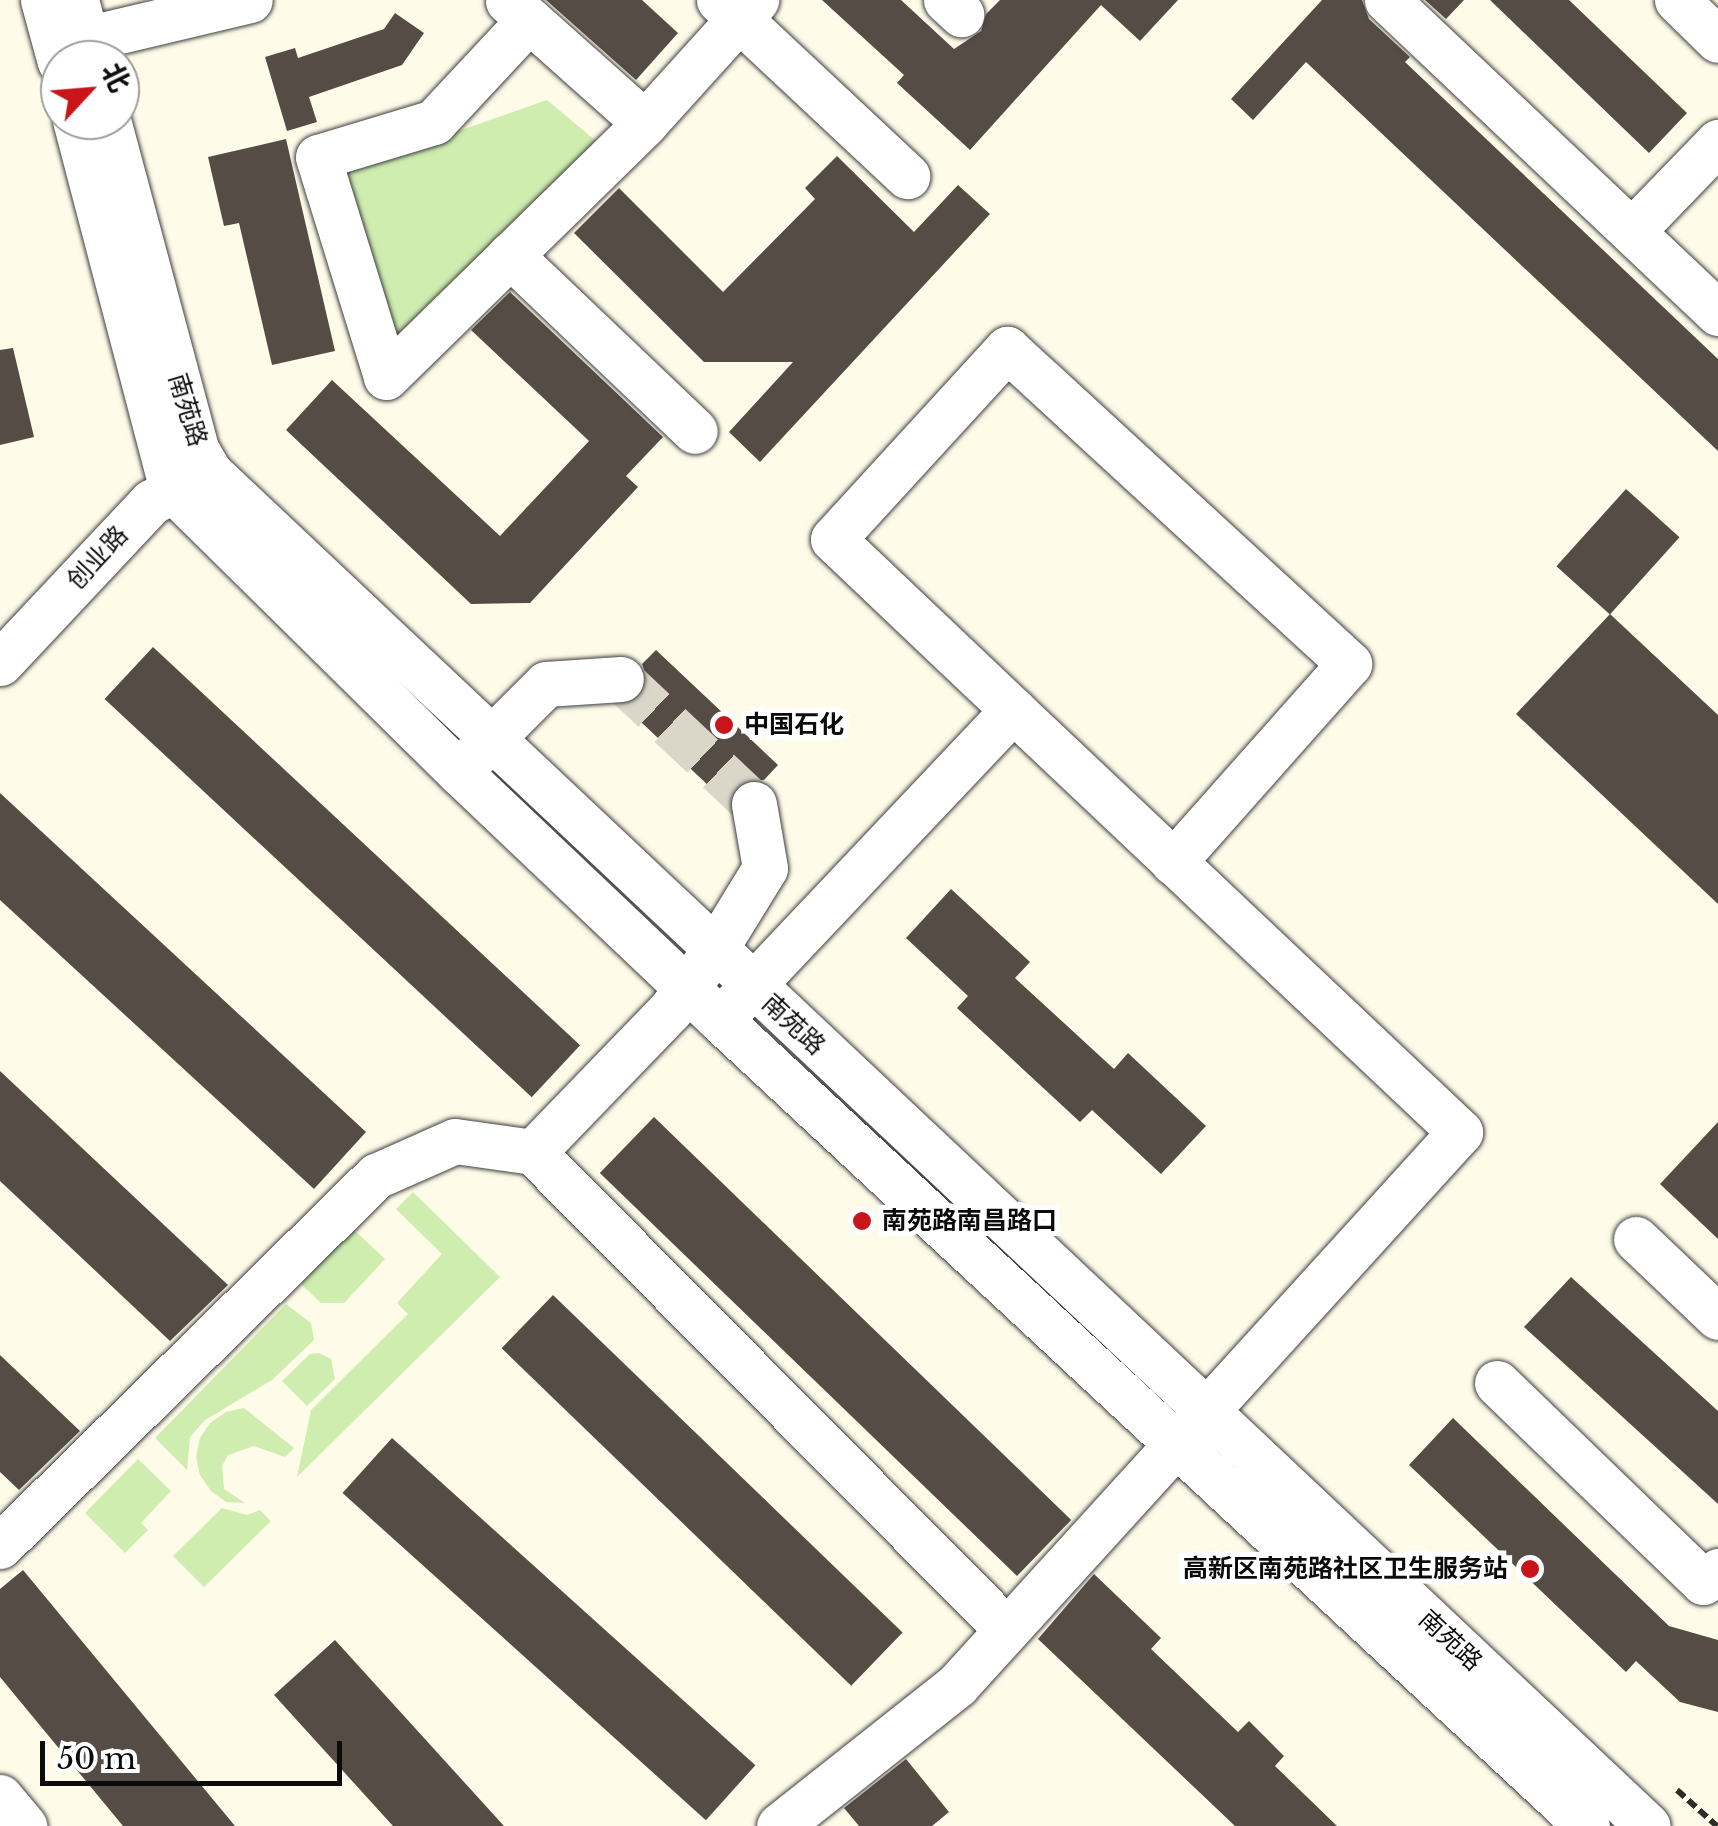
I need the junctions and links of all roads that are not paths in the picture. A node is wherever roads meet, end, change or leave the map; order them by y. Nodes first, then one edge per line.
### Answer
1 (43, 0) edge
2 (250, 0) edge
3 (1387, 0) edge
4 (1677, 0) edge
5 (738, 6) edge
6 (518, 10) edge
7 (73, 40) edge
8 (78, 40) edge
9 (1718, 40) edge
10 (644, 123) junction
11 (81, 140) edge
12 (112, 140) edge
13 (1718, 142) edge
14 (907, 176) dead end
15 (1632, 231) junction
16 (510, 255) junction
17 (1718, 313) edge
18 (695, 431) dead end
19 (186, 468) junction
20 (0, 625) edge
21 (0, 663) edge
22 (621, 679) dead end
23 (1013, 710) junction
24 (491, 740) junction
25 (458, 772) junction
26 (754, 804) tunnel mouth
27 (1173, 862) junction
28 (714, 951) junction
29 (752, 987) junction
30 (703, 1004) junction
31 (533, 1152) junction
32 (1636, 1239) dead end
33 (1718, 1317) edge
34 (1497, 1383) dead end
35 (1189, 1432) junction
36 (0, 1546) edge
37 (1718, 1571) edge
38 (1007, 1630) junction
39 (0, 1797) edge
40 (24, 1826) edge
41 (779, 1826) edge
42 (1587, 1826) edge
43 (1648, 1826) edge

1 - 7 street
2 - 8 street
3 - 15 street
4 - 9 street
5 - 10 street
5 - 14 street
6 - 10 street
6 - 16 street
10 - 16 street
11 - 19 street, 南苑路
12 - 19 street, 南苑路
13 - 15 street
15 - 17 street
16 - 18 street
19 - 20 street, 创业路
19 - 21 street, 创业路
19 - 24 street, 南苑路
19 - 25 street, 南苑路
22 - 24 street
23 - 27 street
23 - 27 street
23 - 29 street
24 - 25 street
24 - 28 street, 南苑路
25 - 30 street, 南苑路
26 - 28 street
27 - 35 street
28 - 29 street, 南苑路
28 - 30 street
29 - 30 street
29 - 35 street, 南苑路
30 - 31 street
30 - 35 street, 南苑路
31 - 36 street
31 - 38 street
32 - 33 street
34 - 37 street
35 - 38 street
35 - 42 street, 南苑路
35 - 43 street, 南苑路
38 - 41 street
39 - 40 street

